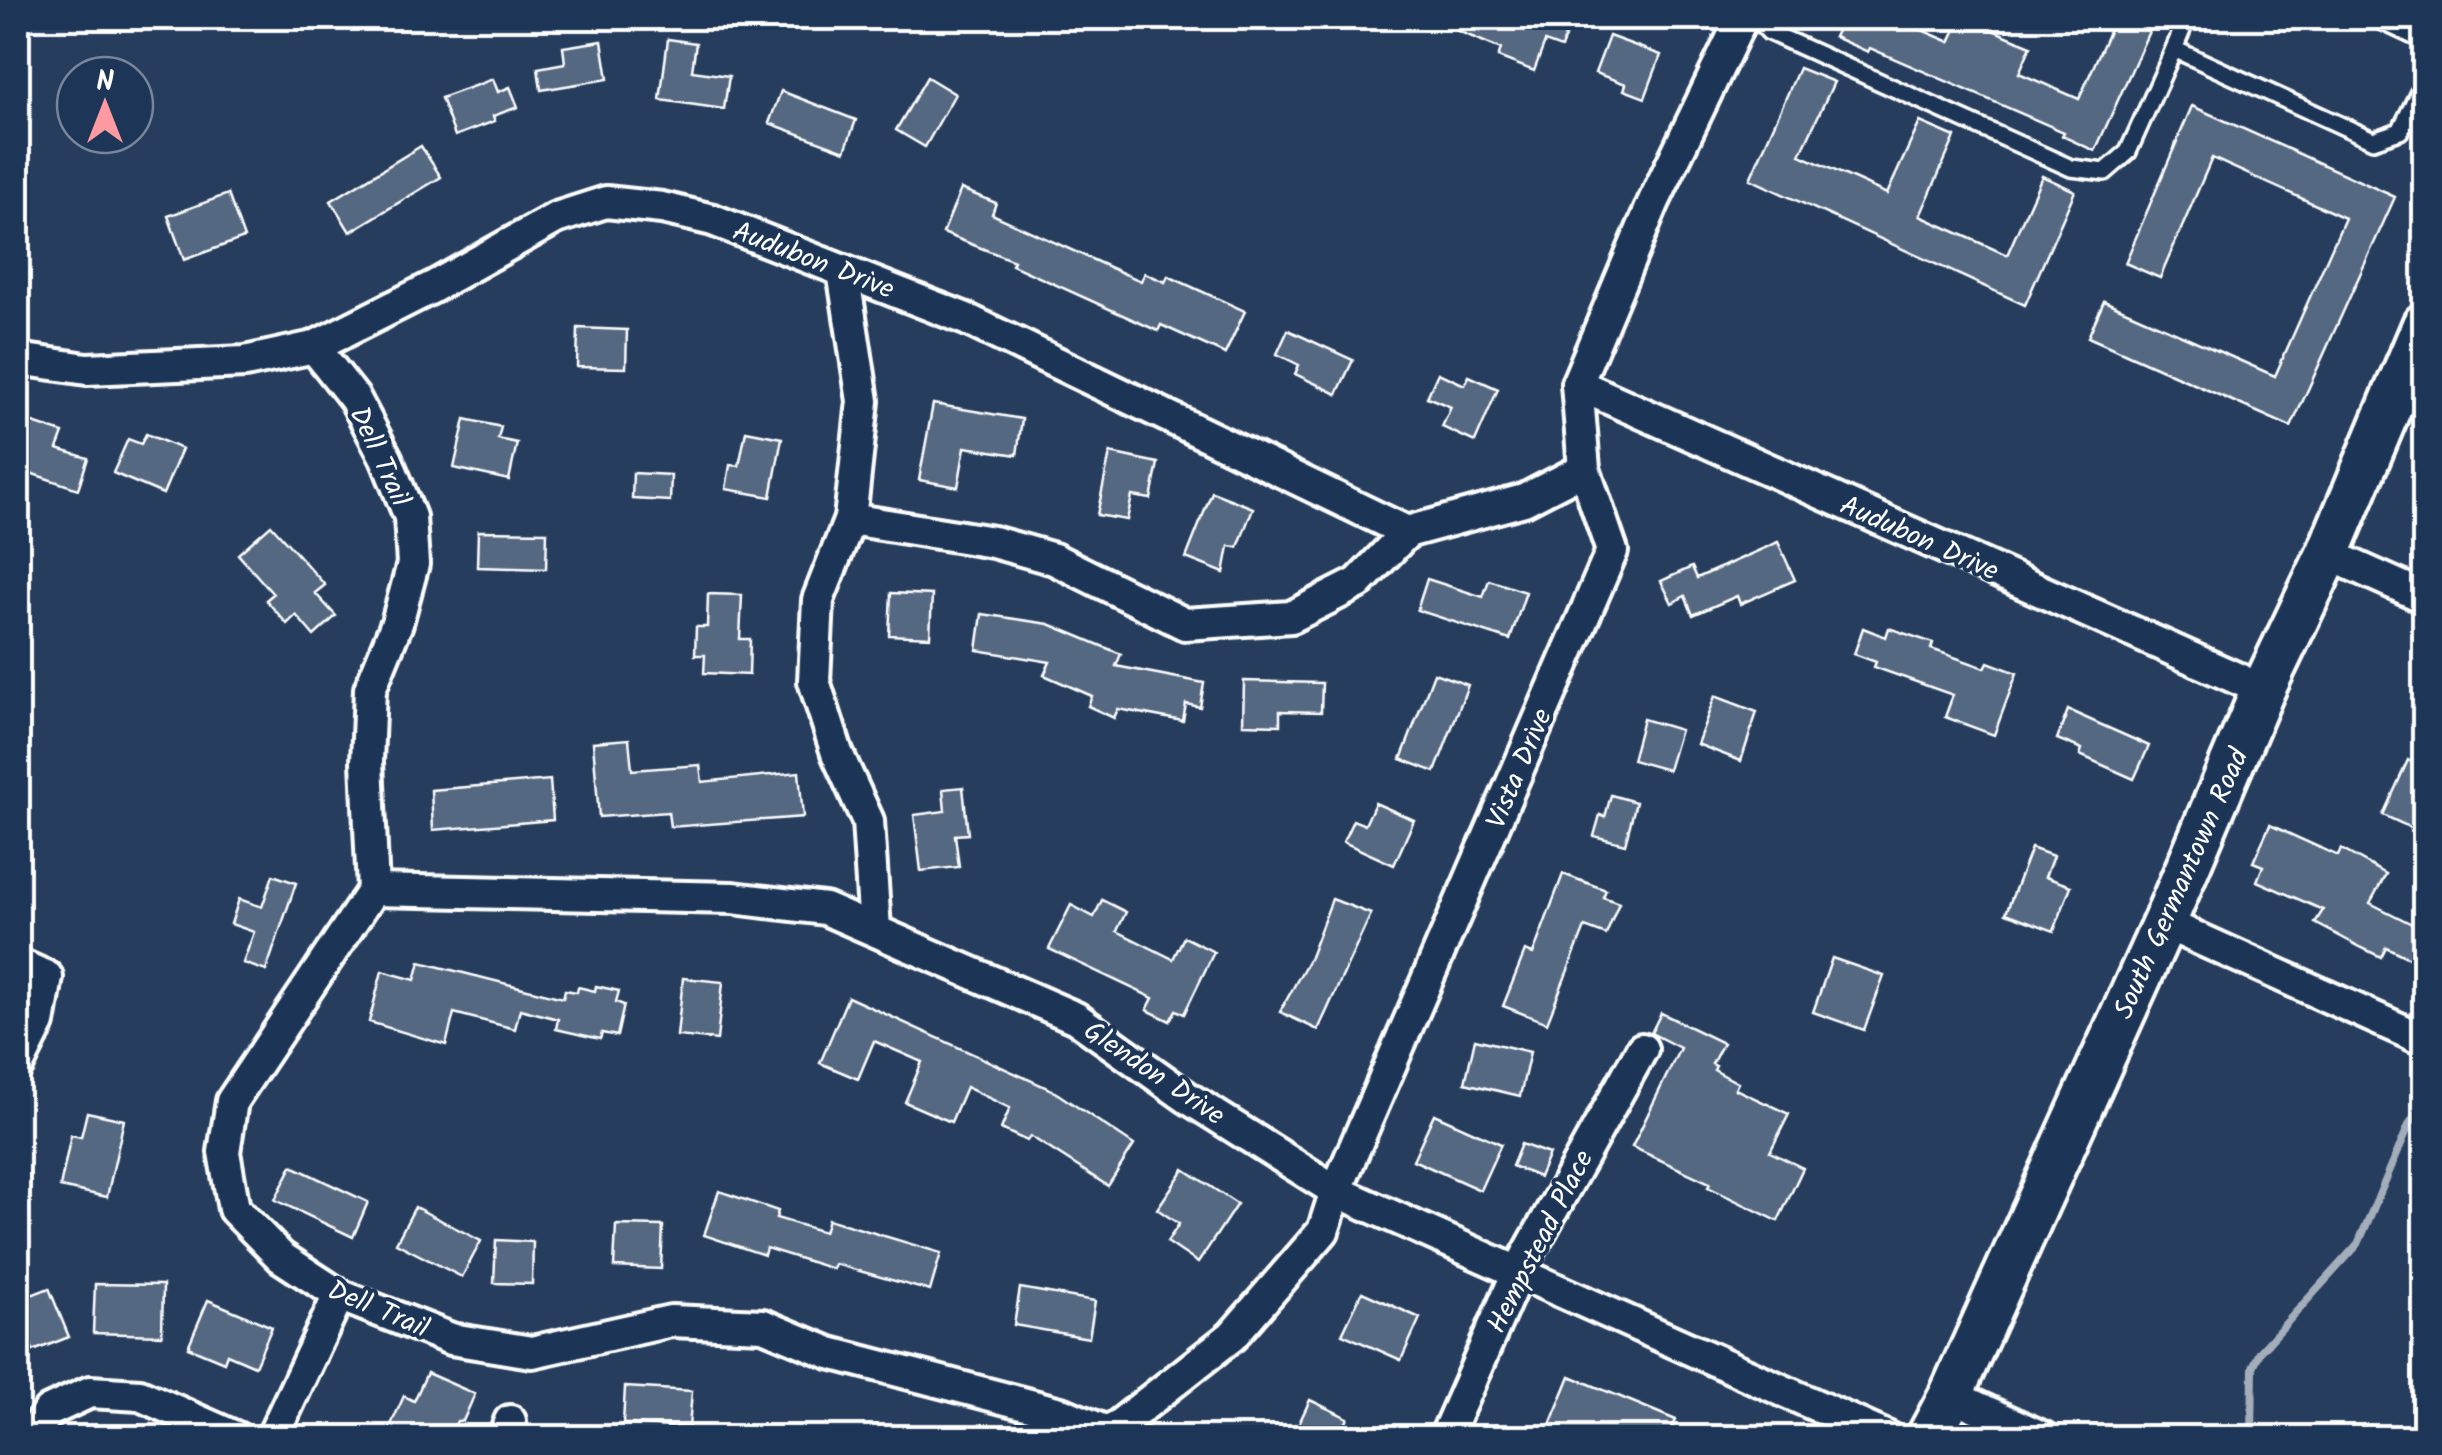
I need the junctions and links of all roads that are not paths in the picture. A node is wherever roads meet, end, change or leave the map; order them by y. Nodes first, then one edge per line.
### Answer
1 (1742, 18) edge
2 (1756, 18) edge
3 (2187, 18) edge
4 (2375, 18) edge
5 (2424, 47) edge
6 (2174, 49) junction
7 (2424, 82) edge
8 (2419, 104) edge
9 (843, 271) junction
10 (2424, 325) edge
11 (314, 347) junction
12 (18, 359) edge
13 (1577, 384) junction
14 (1584, 469) junction
15 (850, 520) junction
16 (1407, 532) junction
17 (2328, 554) junction
18 (2424, 597) edge
19 (2263, 690) junction
20 (373, 890) junction
21 (2164, 923) junction
22 (876, 930) junction
23 (18, 964) edge
24 (2424, 1040) edge
25 (1642, 1048) dead end
26 (18, 1065) edge
27 (1336, 1190) junction
28 (1519, 1270) junction
29 (339, 1295) junction
30 (1951, 1395) junction
31 (1115, 1435) edge
32 (30, 1438) edge
33 (237, 1438) edge
34 (272, 1438) edge
35 (1445, 1438) edge
36 (1889, 1438) edge
37 (1928, 1438) edge
38 (2044, 1438) edge

1 - 13 street, Vista Drive
2 - 6 lane
3 - 6 lane
4 - 5 lane
6 - 8 lane
7 - 8 lane
9 - 11 street, Audubon Drive
9 - 15 street
9 - 16 street, Audubon Drive
10 - 17 main road, South Germantown Road
11 - 12 street, Audubon Drive
11 - 20 street, Dell Trail
13 - 14 street, Vista Drive
13 - 19 street, Audubon Drive
14 - 16 street
14 - 27 street, Vista Drive
15 - 16 street
15 - 22 street
17 - 18 street
17 - 19 main road, South Germantown Road
19 - 21 main road, South Germantown Road
20 - 22 street, Glendon Drive
20 - 29 street, Dell Trail
21 - 24 street
21 - 30 main road, South Germantown Road
22 - 27 street, Glendon Drive
23 - 26 street
25 - 28 street, Hempstead Place
27 - 28 street, Glendon Drive
27 - 31 street, Vista Drive
28 - 35 street, Hempstead Place
28 - 36 street, Glendon Drive
29 - 31 street, Dell Trail
29 - 34 street
30 - 37 main road, South Germantown Road
30 - 38 street
32 - 33 street

